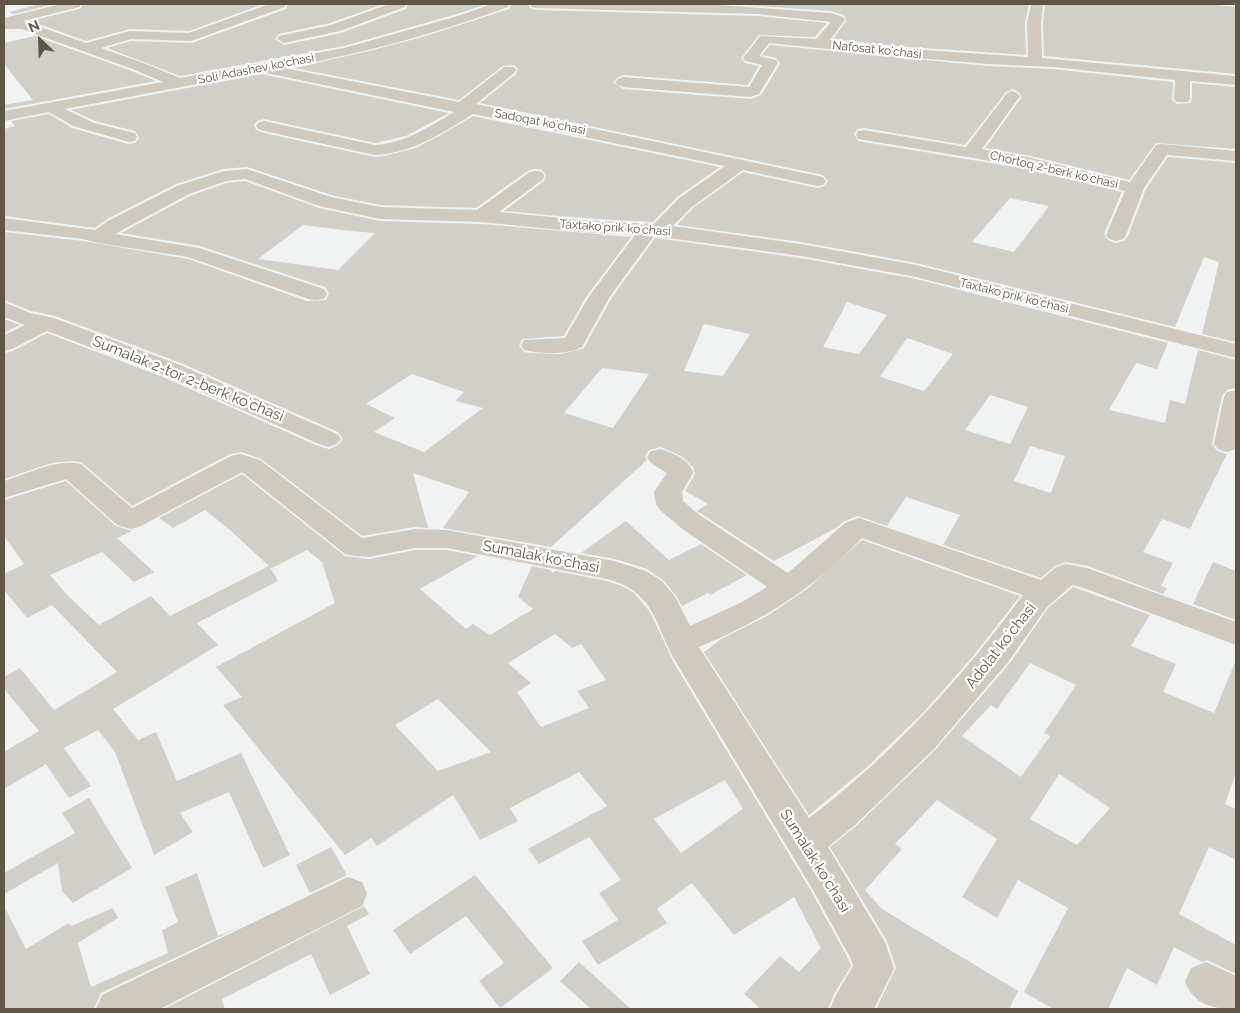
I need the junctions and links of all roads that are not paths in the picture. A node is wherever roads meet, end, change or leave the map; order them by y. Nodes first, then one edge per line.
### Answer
1 (75, 4) edge
2 (280, 4) edge
3 (400, 4) edge
4 (503, 4) edge
5 (536, 4) edge
6 (1037, 4) edge
7 (848, 9) dead end
8 (838, 20) junction
9 (4, 24) edge
10 (270, 34) dead end
11 (284, 39) junction
12 (820, 43) junction
13 (85, 48) junction
14 (334, 54) junction
15 (1035, 63) junction
16 (262, 68) junction
17 (509, 70) dead end
18 (1183, 76) junction
19 (1236, 81) edge
20 (623, 82) dead end
21 (180, 84) junction
22 (1012, 96) dead end
23 (1182, 99) dead end
24 (52, 107) junction
25 (467, 108) junction
26 (4, 116) edge
27 (264, 126) dead end
28 (864, 135) dead end
29 (129, 137) dead end
30 (972, 152) junction
31 (1236, 156) edge
32 (740, 164) junction
33 (536, 176) dead end
34 (817, 181) dead end
35 (1135, 188) junction
36 (481, 216) junction
37 (4, 224) edge
38 (653, 230) junction
39 (1116, 235) dead end
40 (98, 237) junction
41 (316, 294) dead end
42 (4, 309) edge
43 (46, 323) junction
44 (4, 344) edge
45 (532, 345) dead end
46 (1236, 350) edge
47 (1236, 398) edge
48 (328, 439) dead end
49 (1227, 444) dead end
50 (660, 457) dead end
51 (4, 490) edge
52 (788, 587) junction
53 (1044, 592) junction
54 (1236, 634) edge
55 (680, 642) junction
56 (805, 843) junction
57 (348, 894) dead end
58 (117, 1009) edge
59 (851, 1009) edge

1 - 9 street
2 - 13 street
3 - 11 street
4 - 14 street, Soli Adashev ko'chasi
5 - 8 street, Nafosat koʻchasi
6 - 15 street
7 - 8 street
8 - 12 street, Nafosat koʻchasi
9 - 13 street
10 - 11 street
11 - 14 street
12 - 15 street, Nafosat koʻchasi
12 - 20 street
13 - 21 street
14 - 16 street, Soli Adashev ko'chasi
15 - 18 street, Nafosat koʻchasi
16 - 21 street, Soli Adashev ko'chasi
16 - 25 street, Sadoqat koʻchasi
17 - 25 street
18 - 19 street, Nafosat koʻchasi
18 - 23 street
21 - 24 street, Soli Adashev ko'chasi
22 - 30 street, Chortoq 2-berk koʻchasi
24 - 26 street, Soli Adashev ko'chasi
24 - 29 street
25 - 27 street
25 - 32 street, Sadoqat koʻchasi
28 - 30 street, Chortoq 2-berk koʻchasi
30 - 35 street, Chortoq 2-berk koʻchasi
31 - 35 street, Chortoq 2-berk koʻchasi
32 - 34 street, Sadoqat koʻchasi
32 - 38 street
33 - 36 street
35 - 39 street, Chortoq 2-berk koʻchasi
36 - 38 street, Taxtakoʻprik koʻchasi
36 - 40 street, Taxtakoʻprik koʻchasi
37 - 40 street
38 - 45 street
38 - 46 street, Taxtakoʻprik koʻchasi
40 - 41 street
42 - 43 street, Sumalak 2-tor 2-berk koʻchasi
43 - 44 street
43 - 48 street, Sumalak 2-tor 2-berk koʻchasi
47 - 49 street
50 - 52 street
51 - 55 street, Sumalak koʻchasi
52 - 53 street
52 - 55 street
53 - 54 street, Adolat koʻchasi
53 - 56 street, Adolat koʻchasi
55 - 56 street, Sumalak koʻchasi
56 - 59 street, Sumalak koʻchasi
57 - 58 street

